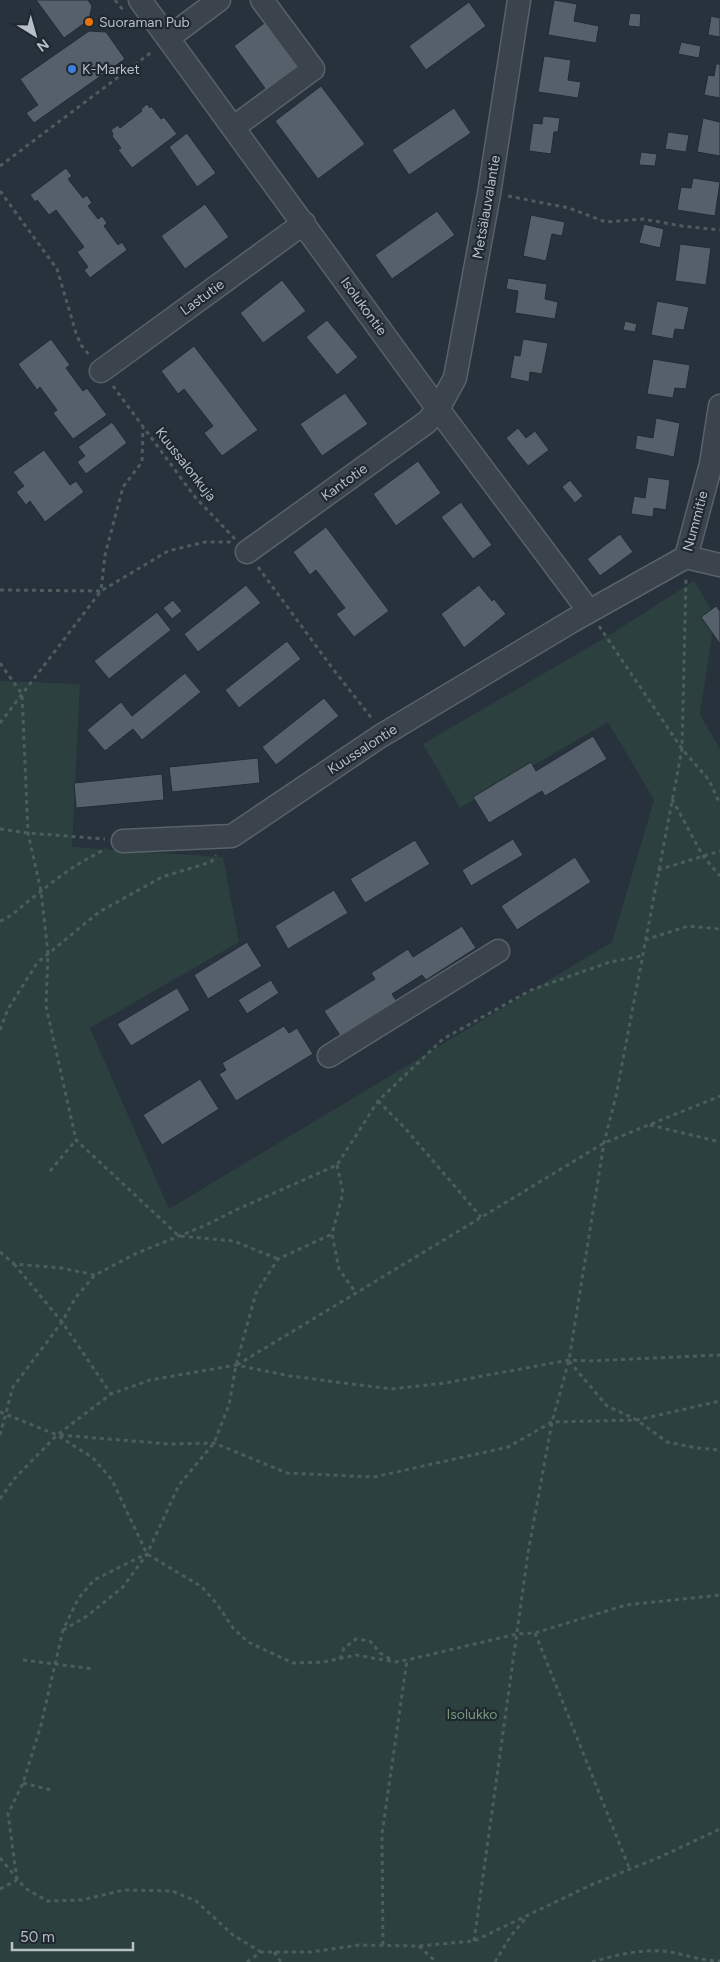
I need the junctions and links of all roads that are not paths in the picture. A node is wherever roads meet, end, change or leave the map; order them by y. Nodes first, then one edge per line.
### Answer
1 (140, 0) edge
2 (219, 0) edge
3 (262, 0) edge
4 (519, 0) edge
5 (161, 44) junction
6 (234, 127) junction
7 (304, 223) junction
8 (101, 371) road end
9 (720, 406) edge
10 (438, 409) junction
11 (242, 547) road end
12 (686, 557) junction
13 (720, 565) edge
14 (589, 611) junction
15 (123, 841) road end
16 (498, 951) dead end
17 (329, 1056) dead end

1 - 5 street, Isolukontie
2 - 5 street
3 - 6 street
4 - 10 street, Metsälauvalantie
5 - 6 street, Isolukontie
6 - 7 street, Isolukontie
7 - 8 street, Lastutie
7 - 10 street, Isolukontie
9 - 12 street, Nummitie
10 - 11 street, Kantotie
10 - 14 street, Isolukontie
12 - 13 street
12 - 14 street, Nummitie
14 - 15 street, Kuussalontie
16 - 17 street

